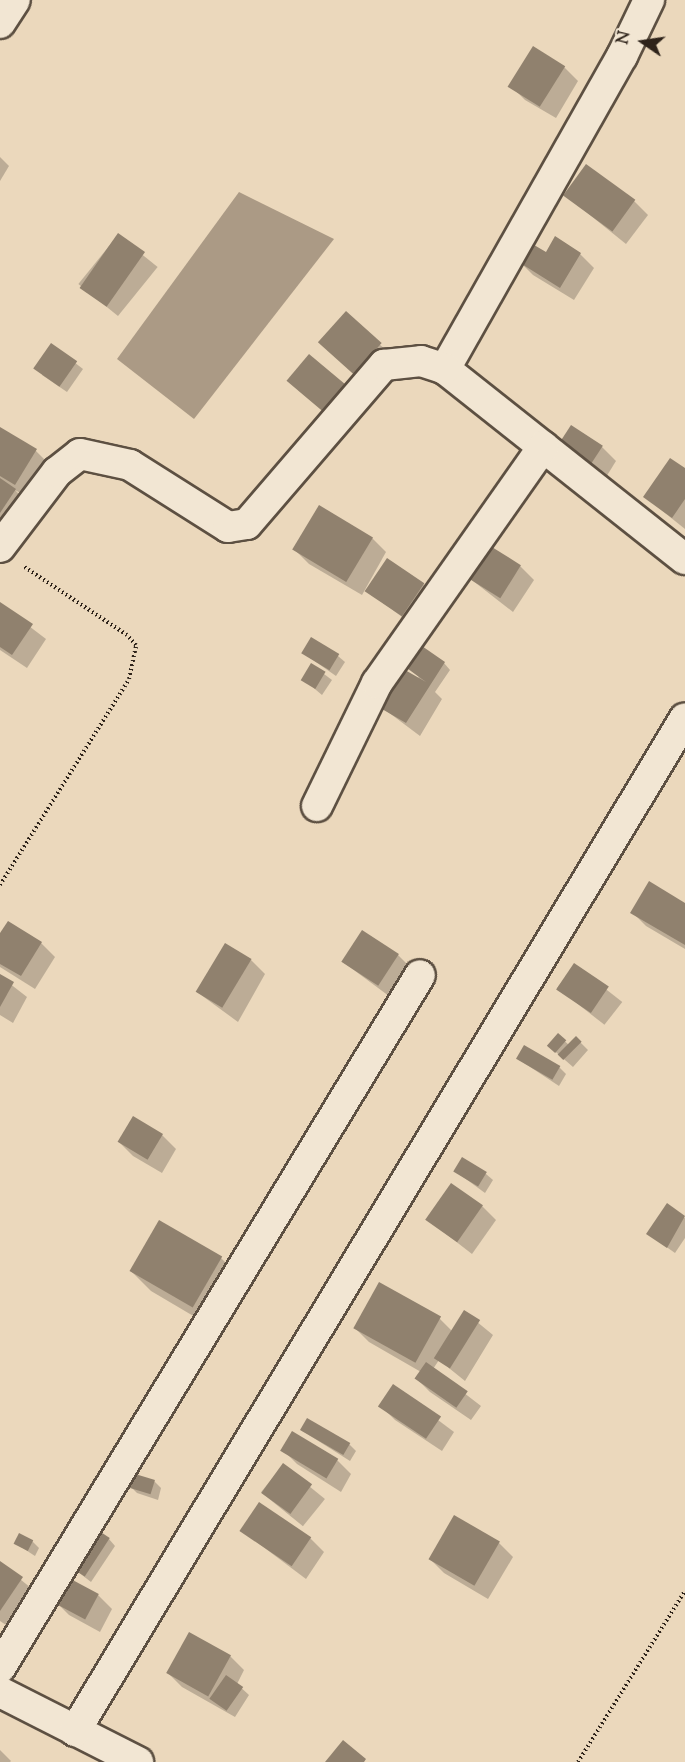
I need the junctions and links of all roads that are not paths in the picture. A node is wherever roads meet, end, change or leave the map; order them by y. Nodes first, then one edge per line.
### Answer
1 (15, 0) edge
2 (650, 0) edge
3 (0, 23) edge
4 (445, 369) junction
5 (543, 447) junction
6 (10, 555) edge
7 (685, 559) edge
8 (685, 718) edge
9 (317, 806) dead end
10 (420, 975) dead end
11 (0, 1668) edge
12 (0, 1692) edge
13 (75, 1731) junction
14 (138, 1762) edge

1 - 3 street
2 - 4 street
4 - 5 street
4 - 6 street
5 - 7 street
5 - 9 street
8 - 13 street
10 - 11 street
12 - 13 street
13 - 14 street

